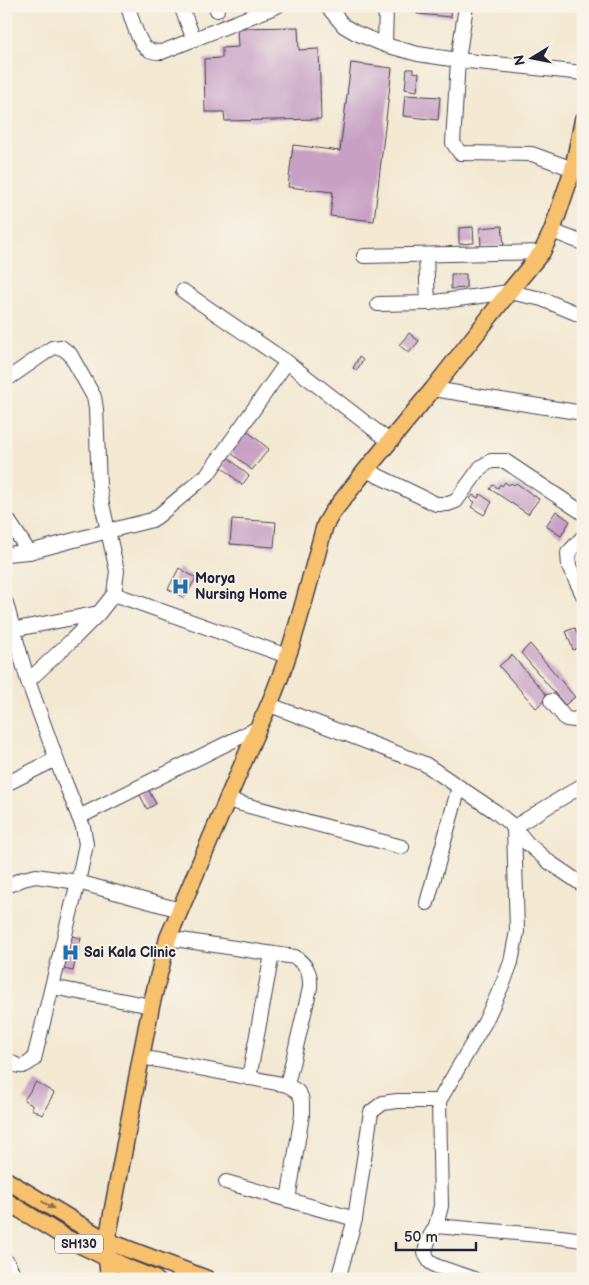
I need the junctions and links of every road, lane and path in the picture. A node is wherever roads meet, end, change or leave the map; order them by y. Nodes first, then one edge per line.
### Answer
1 (128, 6) edge
2 (182, 6) edge
3 (277, 6) edge
4 (327, 6) edge
5 (386, 6) edge
6 (466, 6) edge
7 (194, 40) junction
8 (385, 45) junction
9 (458, 60) junction
10 (583, 73) edge
11 (583, 120) edge
12 (573, 169) junction
13 (552, 231) junction
14 (583, 243) edge
15 (542, 252) junction
16 (364, 256) dead end
17 (426, 256) junction
18 (183, 291) dead end
19 (509, 292) junction
20 (428, 303) junction
21 (378, 304) dead end
22 (583, 316) edge
23 (287, 362) junction
24 (6, 380) edge
25 (433, 389) junction
26 (583, 413) edge
27 (389, 441) junction
28 (366, 470) junction
29 (583, 513) edge
30 (6, 517) edge
31 (108, 531) junction
32 (583, 537) edge
33 (29, 552) junction
34 (6, 554) edge
35 (114, 594) junction
36 (583, 595) edge
37 (6, 603) edge
38 (99, 612) junction
39 (9, 630) edge
40 (287, 656) junction
41 (28, 681) junction
42 (552, 701) dead end
43 (270, 705) junction
44 (583, 716) edge
45 (258, 728) junction
46 (56, 759) junction
47 (6, 784) edge
48 (583, 786) edge
49 (459, 787) junction
50 (227, 800) junction
51 (79, 817) junction
52 (514, 827) junction
53 (402, 847) dead end
54 (78, 882) junction
55 (583, 885) edge
56 (6, 886) edge
57 (427, 903) dead end
58 (180, 910) junction
59 (168, 938) junction
60 (272, 954) junction
61 (52, 987) junction
62 (151, 1006) junction
63 (141, 1057) junction
64 (6, 1059) edge
65 (249, 1078) junction
66 (287, 1085) junction
67 (440, 1101) junction
68 (6, 1180) edge
69 (226, 1182) dead end
70 (288, 1200) junction
71 (6, 1201) edge
72 (355, 1220) junction
73 (436, 1226) junction
74 (583, 1240) edge
75 (108, 1241) junction
76 (107, 1258) junction
77 (7, 1262) edge
78 (16, 1279) edge
79 (109, 1279) edge
80 (155, 1279) edge
81 (207, 1279) edge
82 (338, 1279) edge
83 (474, 1279) edge

1 - 7 street
2 - 7 street
3 - 7 street
4 - 8 street
5 - 8 street
6 - 9 street
8 - 9 street
9 - 10 street
9 - 12 street
11 - 12 main road
12 - 13 main road
13 - 14 street
13 - 15 main road
15 - 17 street
15 - 19 main road
16 - 17 street
17 - 20 street
18 - 23 street
19 - 20 street
19 - 22 street
19 - 25 main road
20 - 21 street
23 - 27 street
23 - 31 street
24 - 31 street
25 - 26 street
25 - 27 main road
27 - 28 main road
28 - 29 street
28 - 40 main road
30 - 33 street
31 - 33 street
31 - 35 street
32 - 36 street
33 - 34 street
35 - 38 street
35 - 40 street
37 - 39 street
38 - 39 street
38 - 41 street
39 - 41 street
40 - 43 main road
41 - 46 street
42 - 44 street
43 - 45 main road
43 - 49 street
45 - 50 main road
45 - 51 street
46 - 47 street
46 - 51 street
48 - 52 street
49 - 52 street
49 - 57 street
50 - 53 street
50 - 58 main road
51 - 54 street
52 - 55 street
52 - 67 street
54 - 56 street
54 - 58 street
54 - 61 street
58 - 59 main road
59 - 60 street
59 - 62 main road
60 - 65 street
60 - 66 street
61 - 62 street
61 - 64 street
62 - 63 main road
63 - 65 street
63 - 75 main road
65 - 66 street
66 - 70 street
67 - 72 street
67 - 73 street
68 -> 75 main road
69 - 70 street
70 - 72 street
71 - 76 main road, SH130
72 - 82 street
73 - 74 street
73 - 83 street
75 - 76 main road
75 - 81 main road
76 - 79 main road
76 - 80 main road, SH130
77 - 78 street

